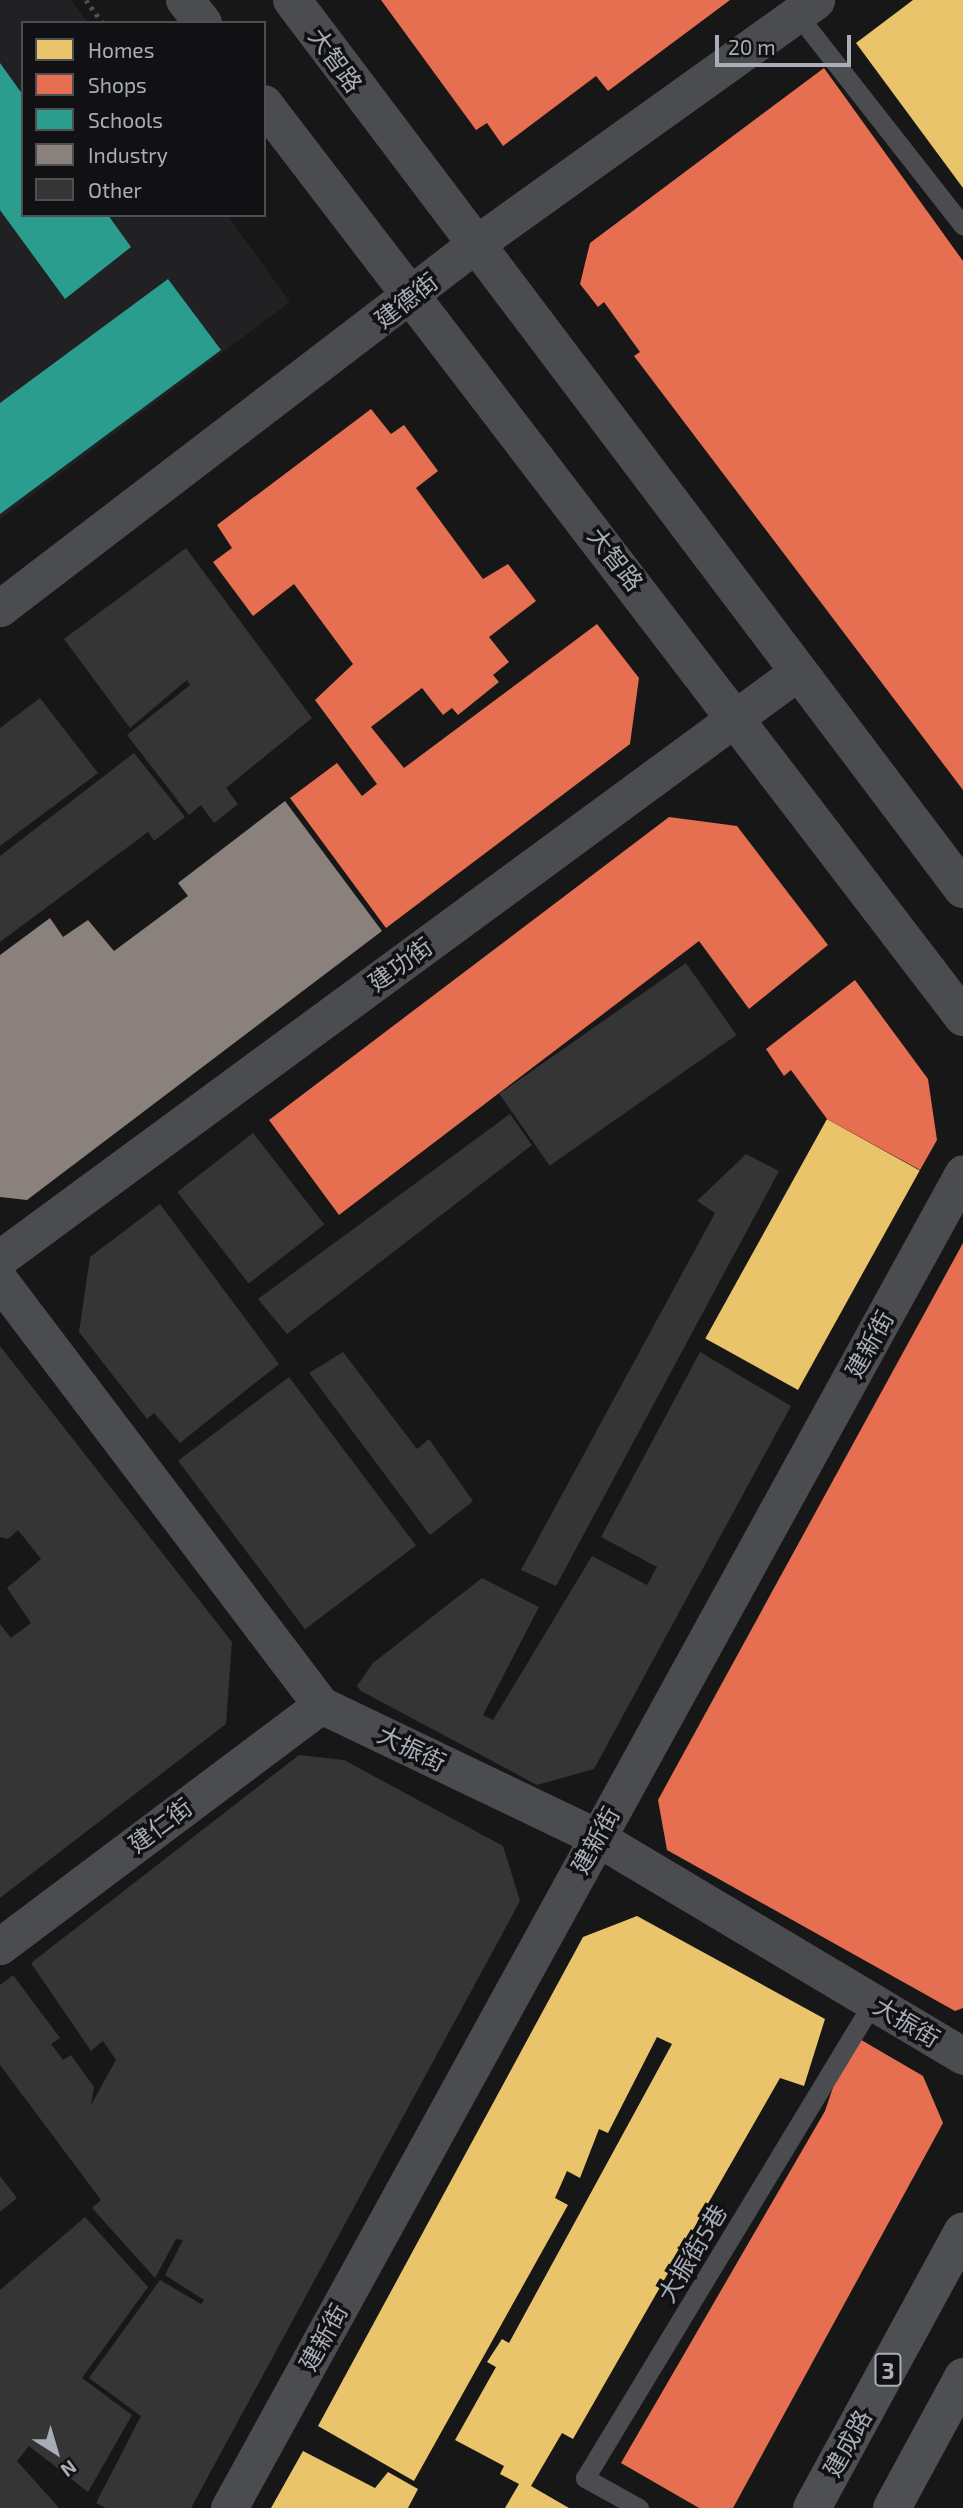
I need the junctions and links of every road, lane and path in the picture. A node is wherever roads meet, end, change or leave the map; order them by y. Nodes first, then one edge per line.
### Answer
1 (86, 0) edge
2 (186, 0) edge
3 (292, 0) edge
4 (807, 7) edge
5 (102, 21) edge
6 (202, 21) edge
7 (266, 107) edge
8 (963, 226) edge
9 (473, 246) junction
10 (411, 297) junction
11 (0, 608) edge
12 (799, 671) junction
13 (738, 716) junction
14 (963, 889) edge
15 (963, 1017) edge
16 (963, 1173) edge
17 (0, 1258) edge
18 (0, 1281) edge
19 (321, 1705) junction
20 (596, 1837) junction
21 (0, 1946) edge
22 (873, 2002) junction
23 (963, 2056) edge
24 (963, 2231) edge
25 (963, 2376) edge
26 (229, 2508) edge
27 (639, 2508) edge
28 (812, 2508) edge
29 (892, 2508) edge

1 - 5 path
2 - 6 street
3 - 9 street, 大智路
4 - 8 lane
4 - 9 street, 建德街
7 - 10 street, 大智路
9 - 10 street, 建德街
9 - 12 street, 大智路
10 - 11 street, 建德街
10 - 13 street, 大智路
12 - 13 street, 建功街
12 - 14 street, 大智路
13 - 15 street, 大智路
13 - 17 street, 建功街
16 - 20 street, 建新街
18 - 19 street, 大振街
19 - 20 street, 大振街
19 - 21 street, 建仁街
20 - 22 street, 大振街
20 - 26 street, 建新街
22 - 23 street, 大振街
22 - 27 lane, 大振街5巷
24 - 28 main road, 建成路 / 3
25 - 29 main road

